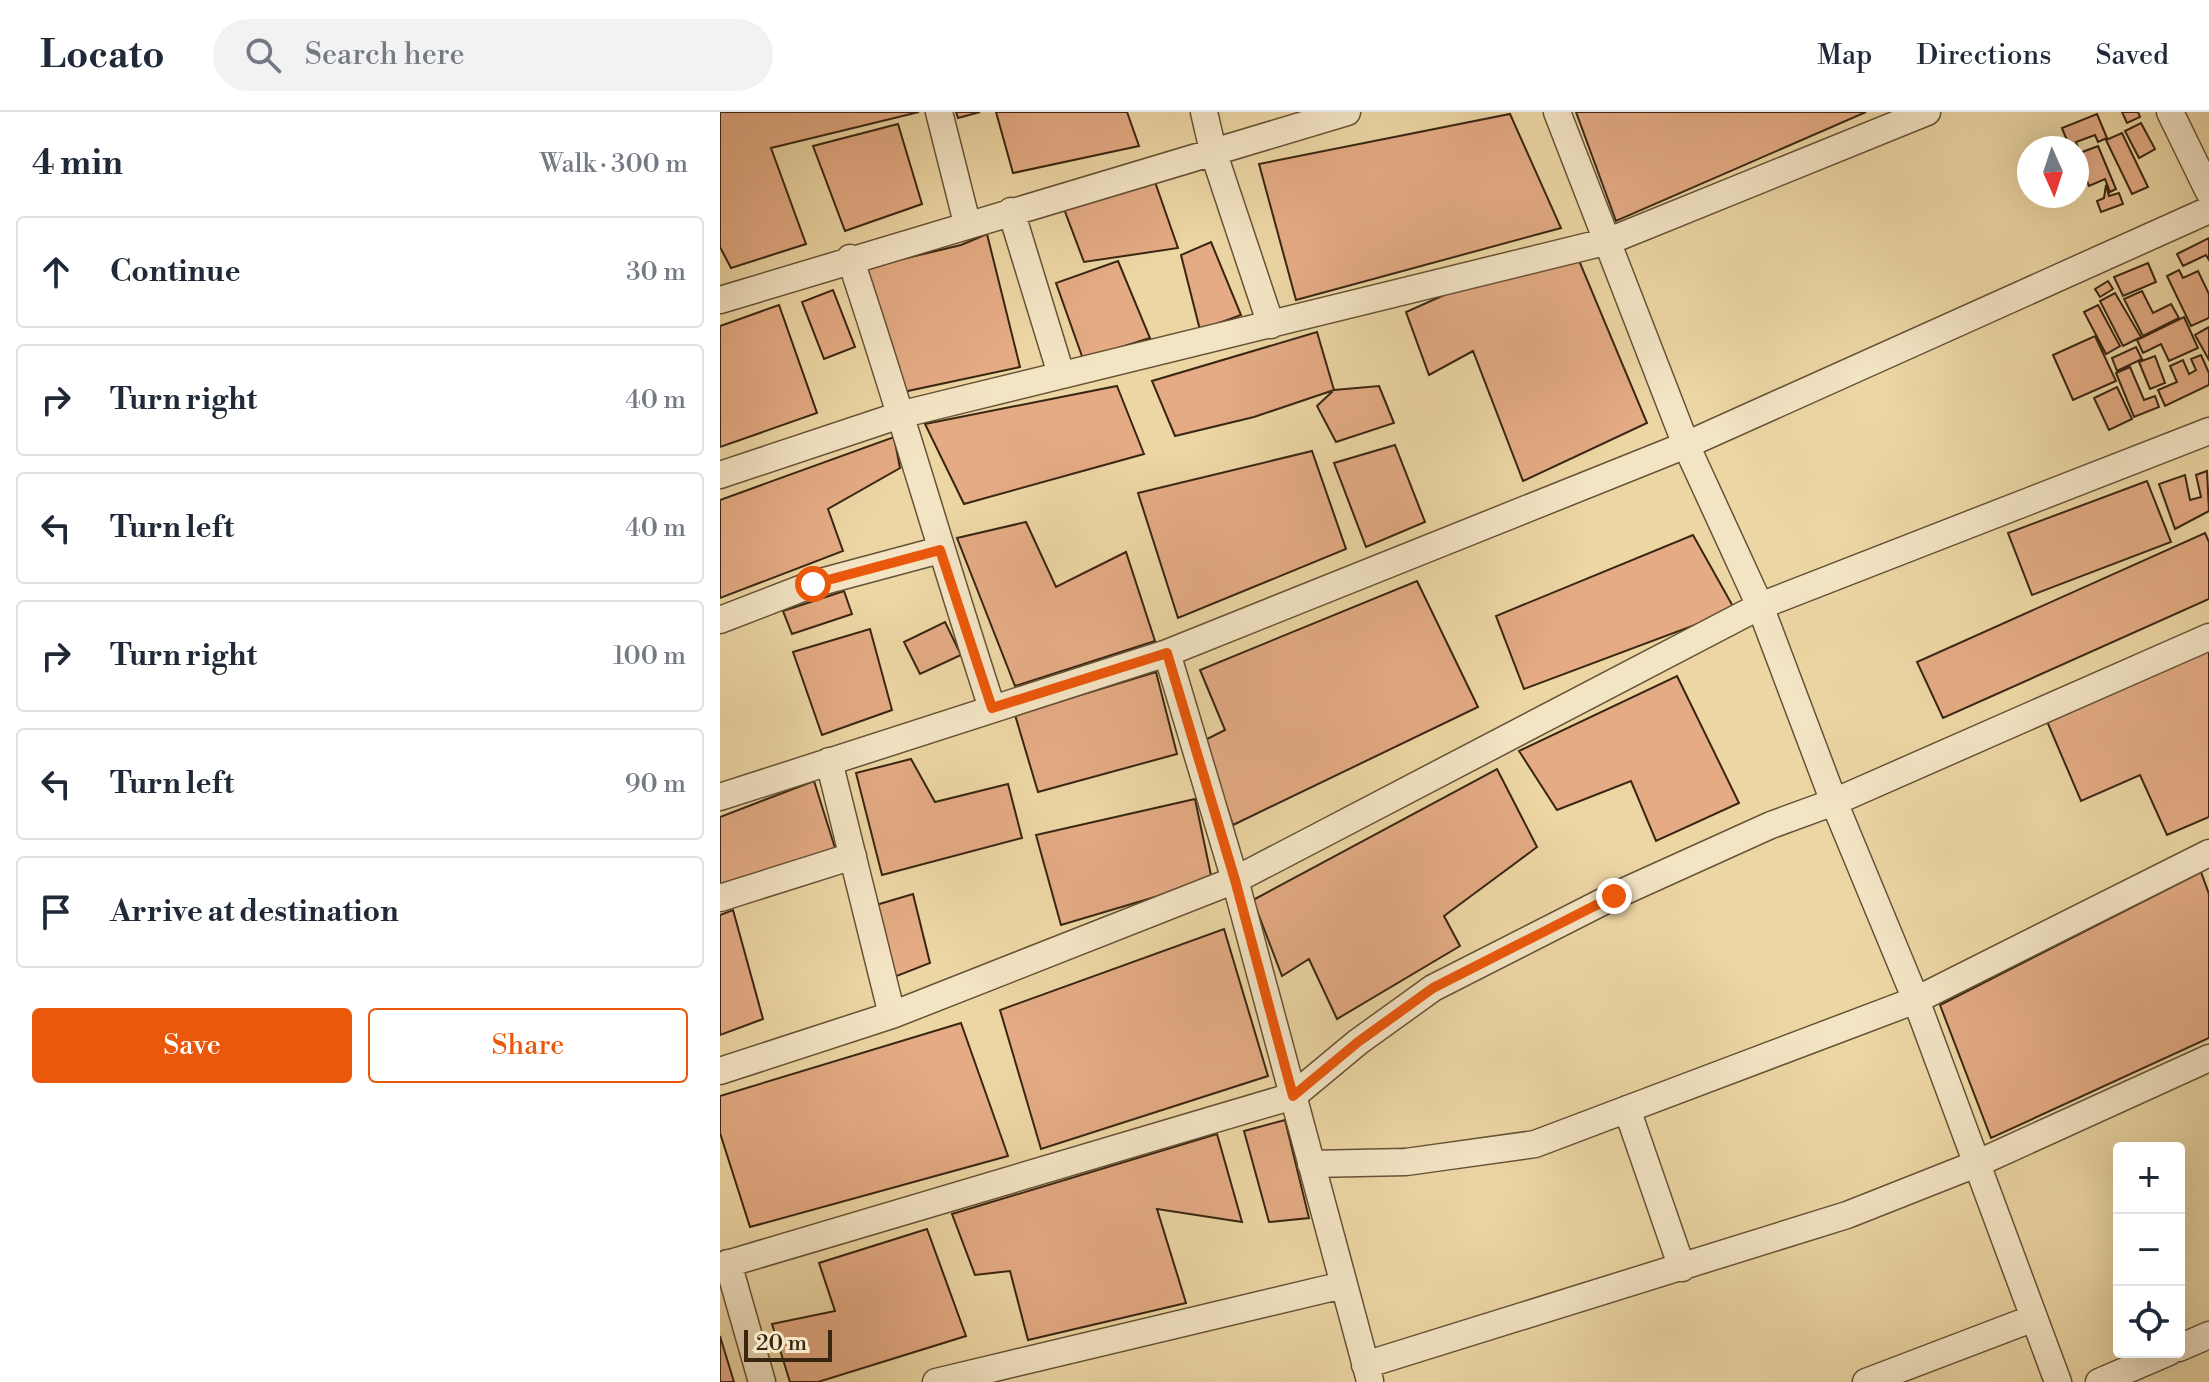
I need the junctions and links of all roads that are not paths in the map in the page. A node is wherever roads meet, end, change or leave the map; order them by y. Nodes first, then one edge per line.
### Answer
1 (939, 112) edge
2 (1204, 112) edge
3 (1347, 112) edge
4 (1557, 112) edge
5 (1927, 112) edge
6 (2170, 112) edge
7 (1213, 151) junction
8 (2209, 192) edge
9 (2209, 210) edge
10 (1011, 211) junction
11 (967, 223) junction
12 (1609, 241) junction
13 (850, 258) junction
14 (720, 300) edge
15 (1271, 325) junction
16 (1061, 374) junction
17 (903, 414) junction
18 (2209, 431) edge
19 (1686, 445) junction
20 (720, 475) edge
21 (940, 550) junction
22 (1760, 606) junction
23 (720, 620) edge
24 (2209, 637) edge
25 (1167, 653) junction
26 (992, 708) junction
27 (829, 761) junction
28 (720, 797) edge
29 (1834, 802) junction
30 (2208, 855) edge
31 (853, 856) junction
32 (1235, 880) junction
33 (720, 898) edge
34 (1916, 1000) junction
35 (892, 1015) junction
36 (2209, 1058) edge
37 (720, 1071) edge
38 (1293, 1096) junction
39 (1627, 1109) junction
40 (1311, 1164) junction
41 (1976, 1164) junction
42 (724, 1265) edge
43 (1682, 1268) junction
44 (1343, 1285) junction
45 (2034, 1318) junction
46 (2209, 1335) edge
47 (2185, 1345) edge
48 (2155, 1358) edge
49 (1368, 1374) edge
50 (762, 1382) edge
51 (936, 1382) edge
52 (1866, 1382) edge
53 (2058, 1382) edge
54 (2099, 1382) edge

1 - 11 street
2 - 7 street
3 - 7 street
4 - 12 street
5 - 12 street
6 - 8 street
7 - 10 street
7 - 15 street
9 - 19 street
10 - 11 street
10 - 16 street
11 - 13 street
12 - 15 street
12 - 19 street
13 - 14 street
13 - 17 street
15 - 16 street
16 - 17 street
17 - 20 street
17 - 21 street
18 - 22 street
19 - 22 street
19 - 25 street
21 - 23 street
21 - 26 street
22 - 29 street
22 - 32 street
24 - 29 street
25 - 26 street
25 - 32 street
26 - 27 street
27 - 28 street
27 - 31 street
29 - 34 street
29 - 38 street
30 - 34 street
31 - 33 street
31 - 35 street
32 - 35 street
32 - 38 street
34 - 39 street
34 - 41 street
35 - 37 street
36 - 41 street
38 - 40 street
38 - 42 street
39 - 40 street
39 - 43 street
40 - 44 street
41 - 43 street
41 - 45 street
42 - 50 street
43 - 49 street
44 - 49 street
44 - 51 street
45 - 52 street
45 - 53 street
46 - 47 street
48 - 54 street

